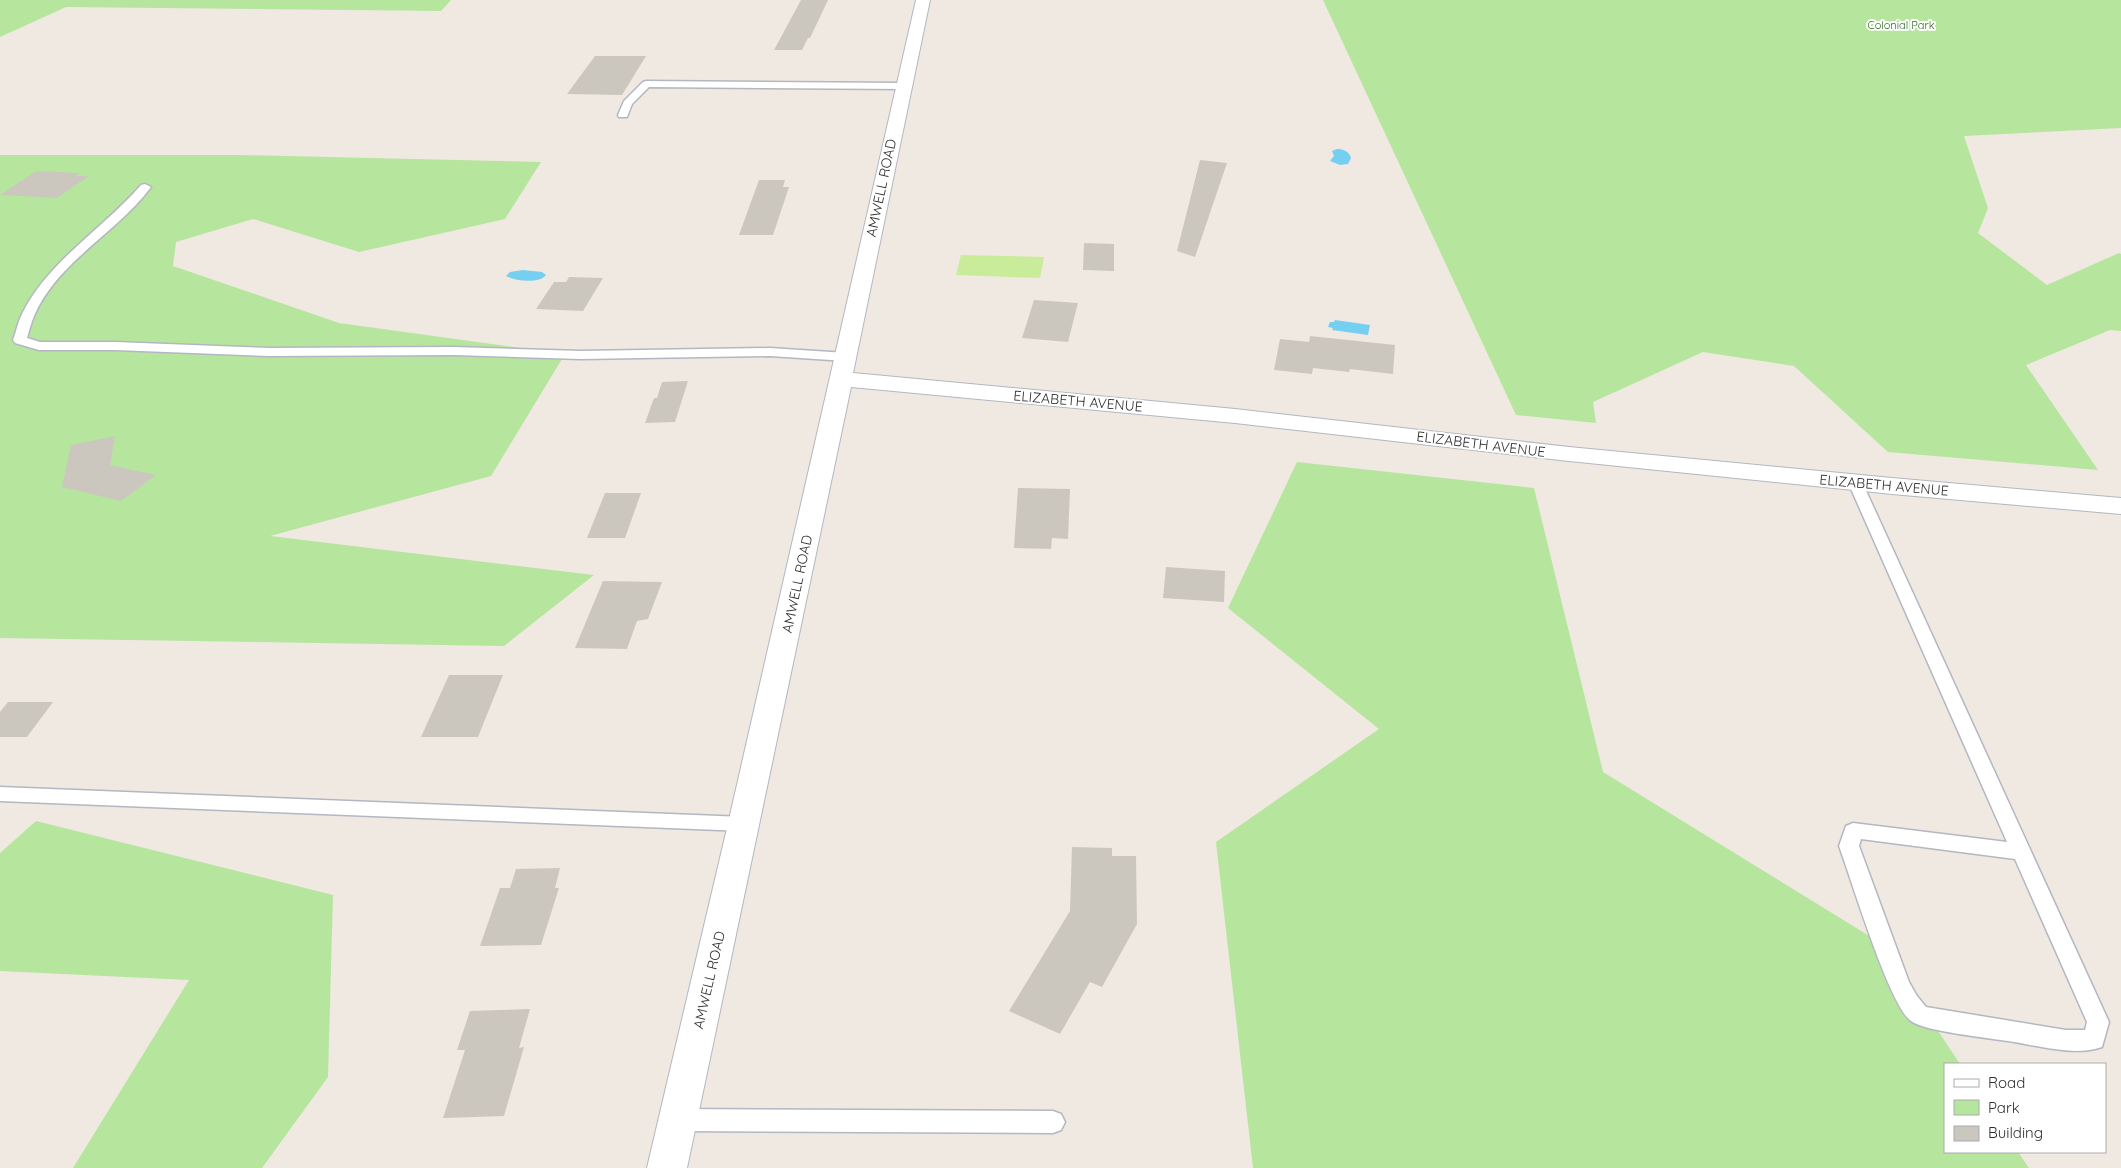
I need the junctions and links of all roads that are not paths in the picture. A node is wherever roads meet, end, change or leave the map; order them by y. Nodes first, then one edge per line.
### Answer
1 (922, 0) edge
2 (904, 86) junction
3 (623, 114) dead end
4 (145, 187) dead end
5 (844, 368) junction
6 (1855, 482) junction
7 (2121, 506) edge
8 (0, 794) edge
9 (744, 824) junction
10 (2022, 852) junction
11 (678, 1120) junction
12 (1054, 1122) dead end
13 (667, 1168) edge

1 - 2 main road, AMWELL ROAD
2 - 3 lane
2 - 5 main road, AMWELL ROAD
4 - 5 lane
5 - 6 main road, ELIZABETH AVENUE
5 - 9 main road, AMWELL ROAD
6 - 7 main road, ELIZABETH AVENUE
6 - 10 lane
8 - 9 lane
9 - 11 main road, AMWELL ROAD
10 - 10 lane
11 - 12 lane
11 - 13 main road, AMWELL ROAD

